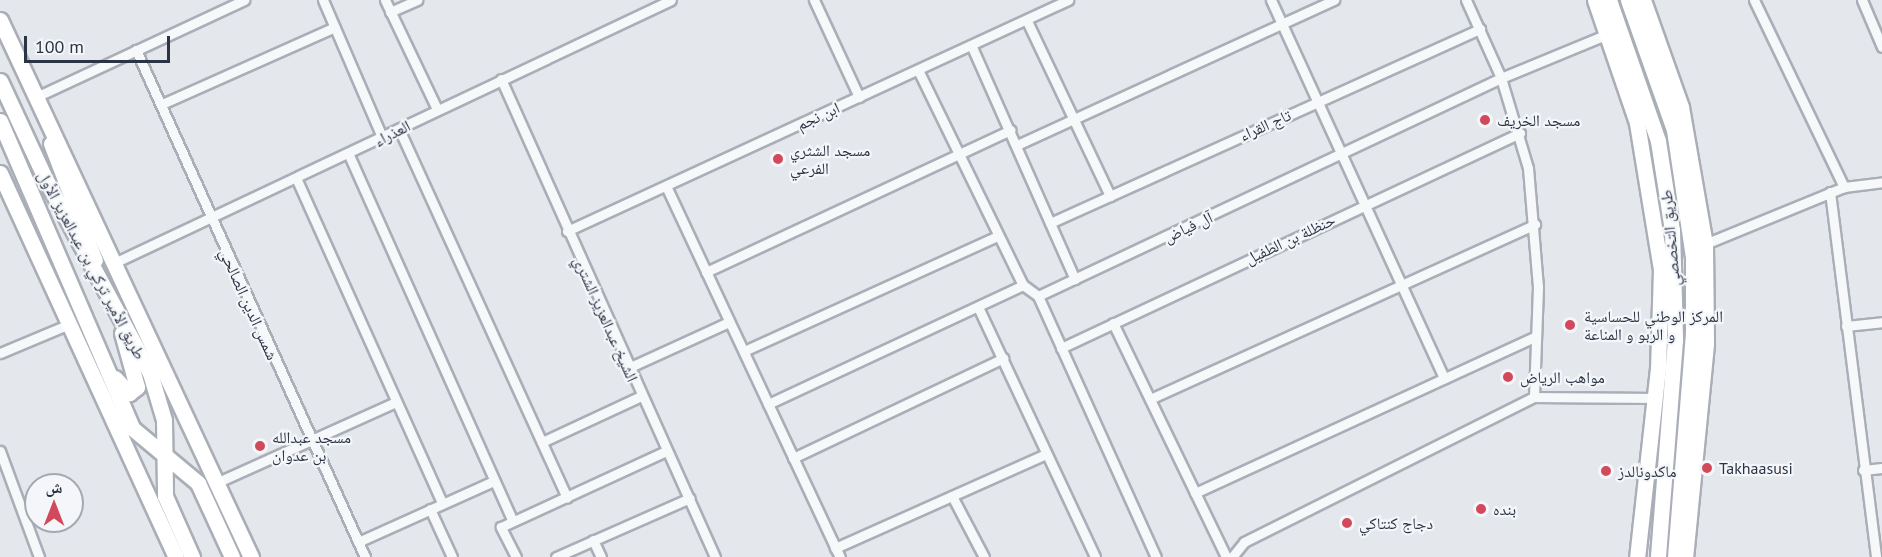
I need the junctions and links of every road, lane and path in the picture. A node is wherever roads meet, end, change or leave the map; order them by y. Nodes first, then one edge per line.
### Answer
1 (244, 0) edge
2 (324, 0) edge
3 (385, 0) edge
4 (417, 0) edge
5 (671, 0) edge
6 (814, 0) edge
7 (1068, 0) edge
8 (1271, 0) edge
9 (1334, 0) edge
10 (1466, 0) edge
11 (1595, 0) edge
12 (1633, 0) edge
13 (1754, 0) edge
14 (1862, 0) edge
15 (1611, 3) edge
16 (225, 4) edge
17 (390, 12) junction
18 (0, 20) edge
19 (1027, 21) junction
20 (1282, 24) junction
21 (335, 27) junction
22 (1480, 29) junction
23 (1610, 33) junction
24 (0, 42) edge
25 (1882, 46) edge
26 (972, 47) junction
27 (136, 50) junction
28 (919, 72) junction
29 (1501, 78) junction
30 (501, 79) junction
31 (0, 81) edge
32 (36, 97) junction
33 (859, 97) junction
34 (1318, 101) junction
35 (162, 104) junction
36 (437, 110) junction
37 (1073, 120) junction
38 (0, 121) edge
39 (46, 129) junction
40 (399, 129) junction
41 (1011, 130) junction
42 (1520, 133) junction
43 (382, 136) junction
44 (0, 137) edge
45 (1017, 145) junction
46 (957, 154) junction
47 (349, 155) junction
48 (1342, 155) junction
49 (0, 173) edge
50 (24, 174) junction
51 (297, 180) junction
52 (1882, 182) edge
53 (666, 186) junction
54 (1844, 187) junction
55 (1830, 192) junction
56 (1110, 195) junction
57 (1364, 204) junction
58 (211, 219) junction
59 (1050, 224) junction
60 (1535, 224) junction
61 (567, 231) junction
62 (998, 236) junction
63 (1705, 244) junction
64 (112, 264) junction
65 (706, 272) junction
66 (1075, 279) junction
67 (1401, 284) junction
68 (1023, 285) junction
69 (1038, 296) junction
70 (114, 304) junction
71 (978, 307) junction
72 (729, 322) junction
73 (1882, 322) edge
74 (1113, 323) junction
75 (67, 325) junction
76 (1846, 326) junction
77 (1536, 336) junction
78 (93, 345) junction
79 (1061, 348) junction
80 (744, 351) junction
81 (0, 353) edge
82 (1004, 358) junction
83 (628, 368) junction
84 (1444, 378) junction
85 (641, 396) junction
86 (1534, 397) junction
87 (1655, 398) junction
88 (1150, 399) junction
89 (396, 402) junction
90 (768, 404) junction
91 (309, 440) junction
92 (542, 442) junction
93 (0, 451) edge
94 (666, 451) junction
95 (162, 453) junction
96 (1046, 454) junction
97 (793, 458) junction
98 (1882, 468) edge
99 (1863, 470) junction
100 (495, 481) junction
101 (218, 482) junction
102 (1195, 493) junction
103 (952, 496) junction
104 (567, 497) junction
105 (690, 498) junction
106 (441, 502) junction
107 (430, 509) junction
108 (513, 521) junction
109 (593, 540) junction
110 (358, 542) junction
111 (835, 548) junction
112 (39, 557) edge
113 (176, 557) edge
114 (192, 557) edge
115 (232, 557) edge
116 (251, 557) edge
117 (365, 557) edge
118 (452, 557) edge
119 (516, 557) edge
120 (556, 557) edge
121 (601, 557) edge
122 (715, 557) edge
123 (840, 557) edge
124 (984, 557) edge
125 (1095, 557) edge
126 (1156, 557) edge
127 (1226, 557) edge
128 (1232, 557) edge
129 (1637, 557) edge
130 (1658, 557) edge
131 (1675, 557) edge
132 (1685, 557) edge
133 (1876, 557) edge

1 - 16 street
2 - 21 street
3 - 17 street
4 - 17 street
5 - 30 street, العذراء
6 - 33 street
7 - 19 street, ابن نجم
8 - 20 street
9 - 20 street
10 - 22 street
11 - 23 main road
12 - 63 main road
12 - 131 main road, طريق التخصصي
13 - 54 street
14 - 25 street
15 - 130 main road, طريق التخصصي
16 - 27 street
17 - 36 street
18 - 32 main road
19 - 26 street, ابن نجم
19 - 37 street
20 - 34 street
20 - 37 street
21 - 35 street
21 - 43 street
22 - 29 street
22 - 34 street, تاج القراء
23 - 29 street, آل فياض
23 - 87 main road
24 - 39 main road
26 - 28 street, ابن نجم
26 - 41 street
27 - 32 street
27 - 35 street, شمس الدين الصالحي
28 - 33 street, ابن نجم
28 - 46 street
29 - 42 street
29 - 48 street, آل فياض
30 - 36 street, العذراء
30 - 61 street, الشيخ عبدالعزيز الشتري
31 - 70 main road, طريق الأمير تركي بن عبدالعزيز الأول
32 - 39 street
32 - 64 main road
33 - 53 street, ابن نجم
34 - 48 street
34 - 56 street, تاج القراء
35 - 58 street, شمس الدين الصالحي
36 - 40 street, العذراء
37 - 45 street
37 - 56 street
38 - 50 main road, طريق الأمير تركي بن عبدالعزيز الأول
39 - 70 street
40 - 43 street, العذراء
40 - 92 street
41 - 45 street
41 - 46 street
42 - 57 street, حنظلة بن الطفيل
42 - 60 street
43 - 47 street, العذراء
44 - 50 street
45 - 59 street
46 - 62 street
46 - 65 street
47 - 51 street, العذراء
47 - 100 street
48 - 57 street
48 - 66 street, آل فياض
49 - 75 main road
50 - 78 main road, طريق الأمير تركي بن عبدالعزيز الأول
51 - 58 street, العذراء
51 - 89 street
52 - 54 street
53 - 61 street, ابن نجم
53 - 65 street
54 - 55 street
55 - 63 street
55 - 76 street
56 - 59 street, تاج القراء
57 - 67 street
57 - 74 street, حنظلة بن الطفيل
58 - 64 street, العذراء
58 - 91 street, شمس الدين الصالحي
59 - 66 street
60 - 67 street
60 - 77 street
61 - 83 street, الشيخ عبدالعزيز الشتري
62 - 68 street
62 - 80 street
63 - 132 main road
64 - 101 main road
65 - 72 street
66 - 69 street, آل فياض
67 - 84 street
67 - 88 street
68 - 69 street
68 - 71 street
69 - 79 street
70 - 78 main road
70 - 95 main road, طريق الأمير تركي بن عبدالعزيز الأول
71 - 82 street
71 - 90 street
72 - 80 street
72 - 83 street
73 - 76 street
74 - 79 street, حنظلة بن الطفيل
74 - 88 street
75 - 81 street
75 - 113 main road
76 - 99 street
77 - 84 street
77 - 86 street
78 - 95 main road, طريق الأمير تركي بن عبدالعزيز الأول
79 - 126 street
80 - 90 street
82 - 96 street
82 - 97 street
83 - 85 street, الشيخ عبدالعزيز الشتري
84 - 102 street
85 - 92 street
85 - 94 street, الشيخ عبدالعزيز الشتري
86 - 87 street
86 - 128 street
87 - 129 main road
88 - 102 street
89 - 91 street
89 - 106 street
90 - 97 street
91 - 101 street
91 - 110 street, شمس الدين الصالحي
92 - 104 street
93 - 112 street
94 - 104 street
94 - 105 street, الشيخ عبدالعزيز الشتري
95 - 114 main road, طريق الأمير تركي بن عبدالعزيز الأول
95 - 115 main road, طريق الأمير تركي بن عبدالعزيز الأول
96 - 103 street
96 - 125 street
97 - 111 street
98 - 99 street
99 - 133 street
100 - 106 street
100 - 108 street
101 - 116 main road
102 - 127 street
103 - 111 street
103 - 124 street
104 - 108 street
105 - 109 street
105 - 122 street, الشيخ عبدالعزيز الشتري
106 - 107 street
107 - 110 street
107 - 118 street
108 - 119 street
109 - 120 street
109 - 121 street
110 - 117 street, شمس الدين الصالحي
111 - 123 street

